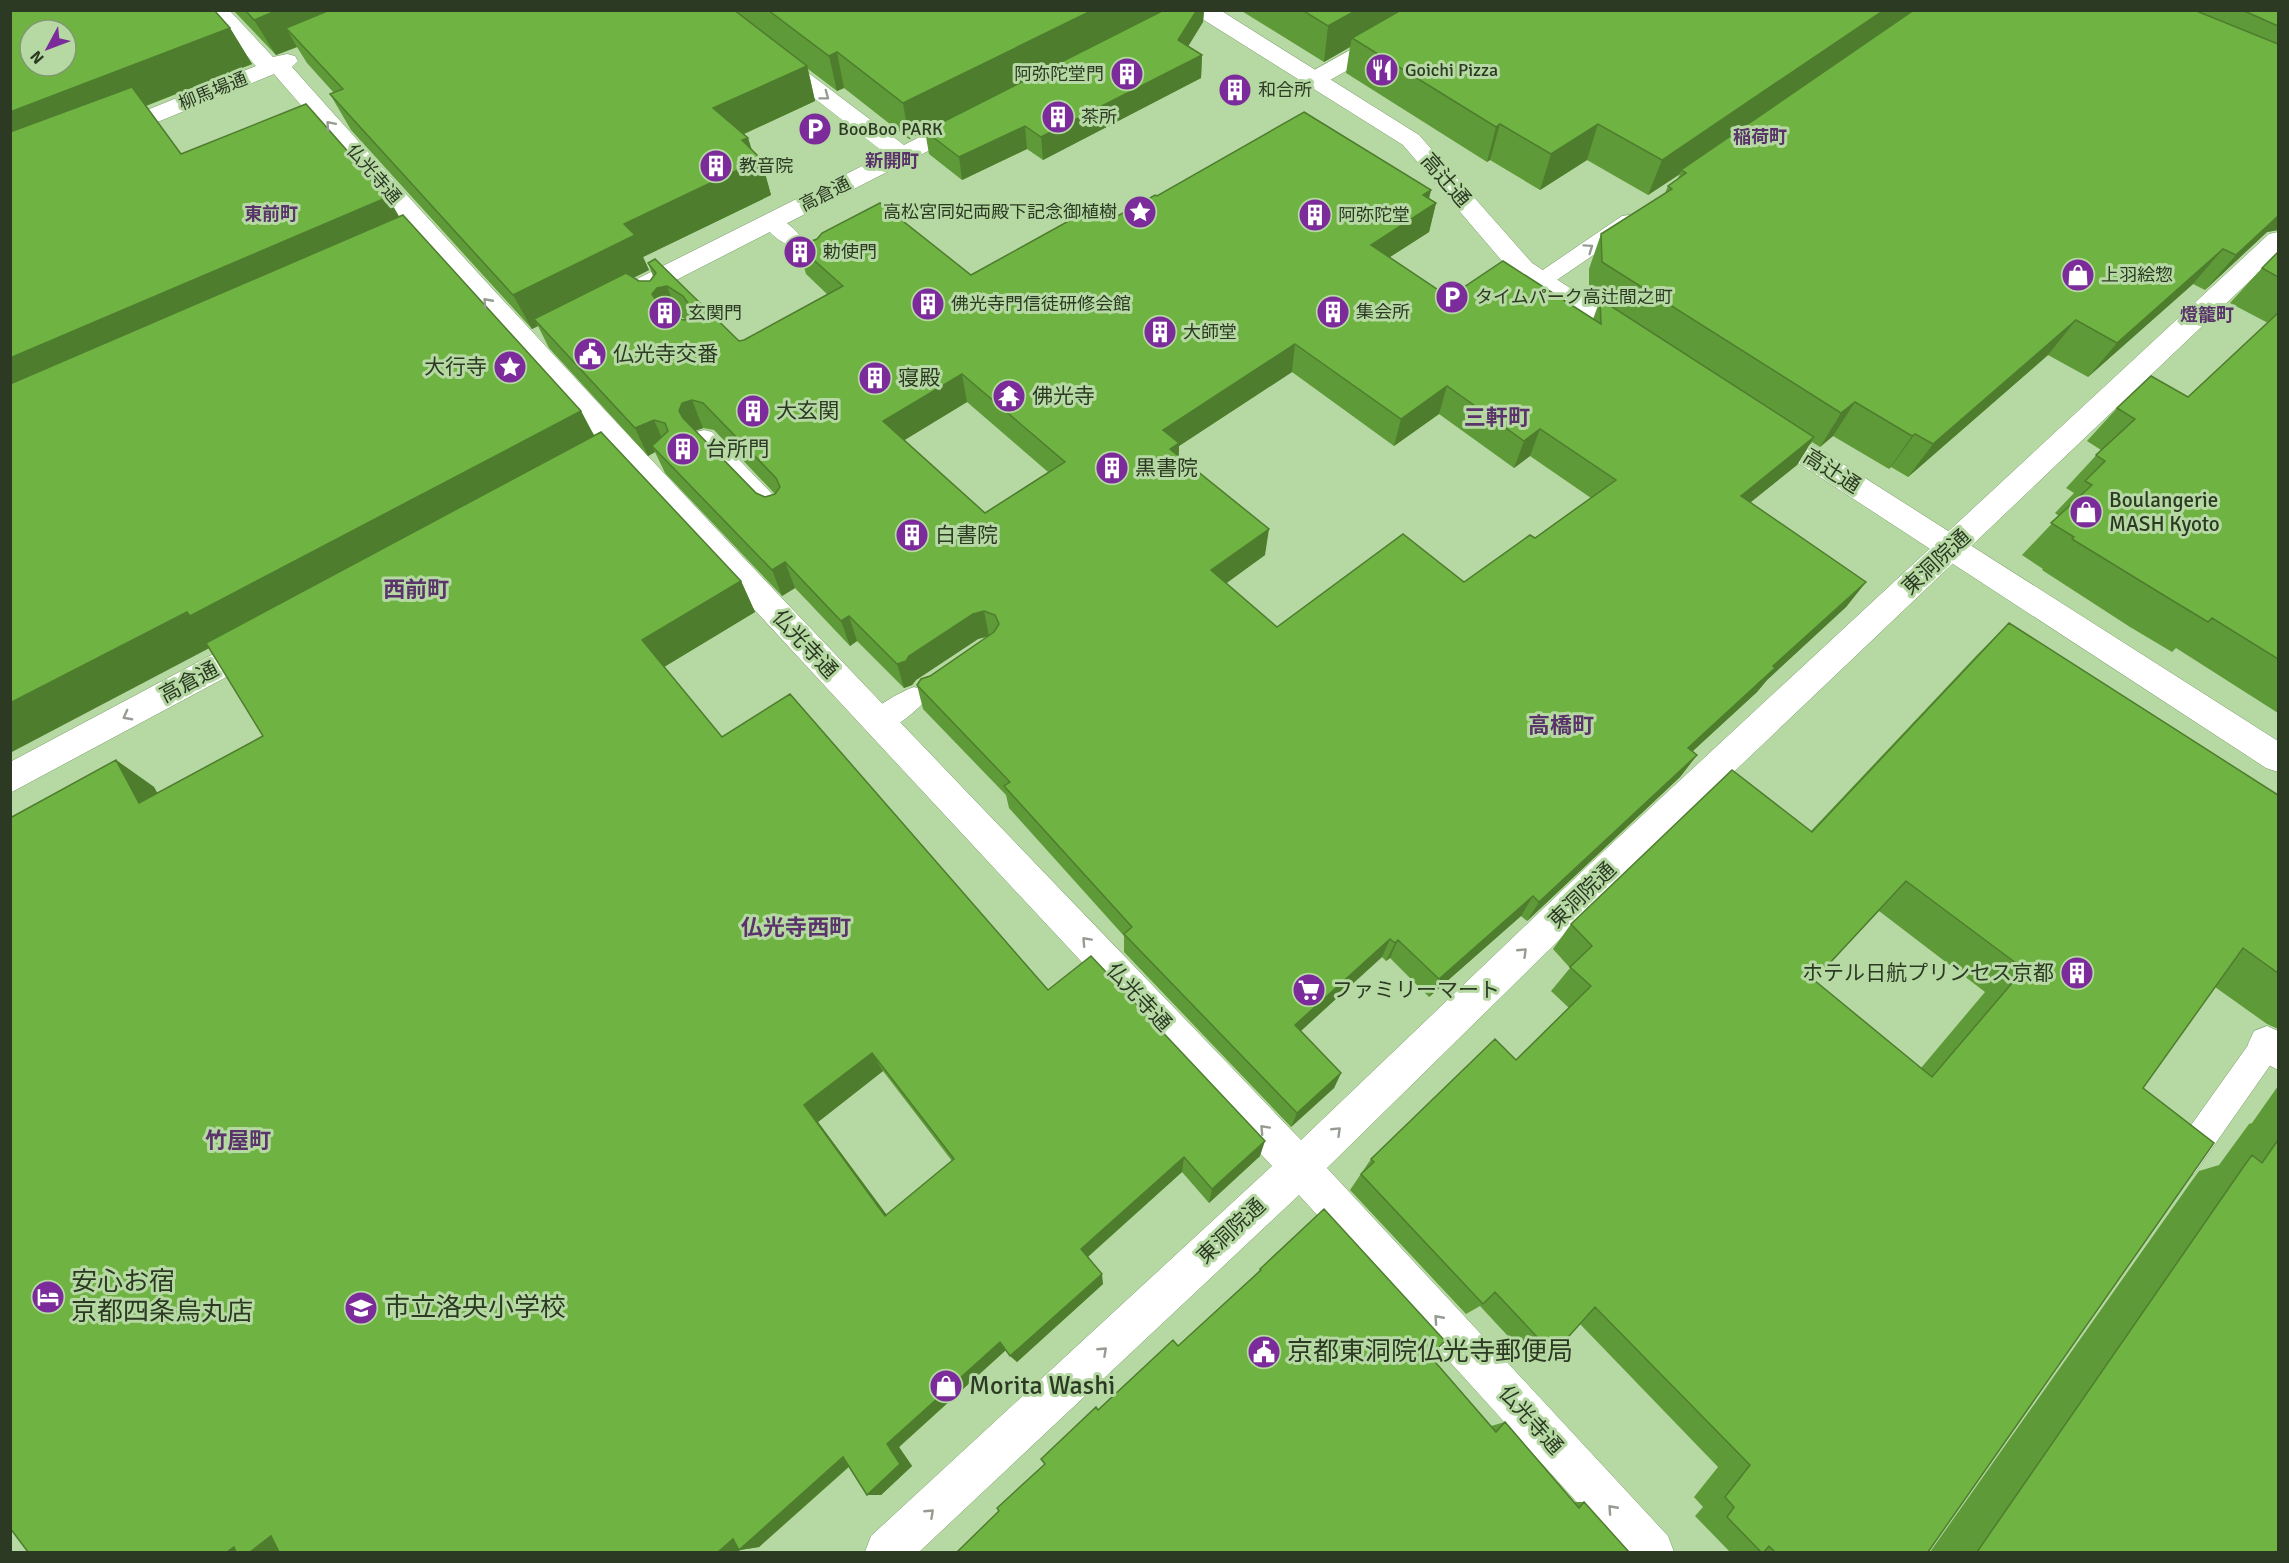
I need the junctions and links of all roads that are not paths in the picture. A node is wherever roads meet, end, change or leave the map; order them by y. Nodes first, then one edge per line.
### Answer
1 (217, 10) edge
2 (711, 10) edge
3 (1438, 10) edge
4 (1190, 12) edge
5 (309, 52) edge
6 (278, 65) junction
7 (1315, 79) junction
8 (987, 112) edge
9 (88, 141) edge
10 (902, 154) junction
11 (1646, 209) edge
12 (771, 221) junction
13 (793, 240) dead end
14 (2274, 249) edge
15 (1541, 281) junction
16 (609, 303) edge
17 (1651, 353) edge
18 (1751, 418) edge
19 (708, 437) edge
20 (776, 512) edge
21 (1951, 549) junction
22 (284, 631) edge
23 (925, 691) edge
24 (878, 722) junction
25 (2278, 758) edge
26 (10, 779) edge
27 (2273, 1048) edge
28 (1300, 1167) junction
29 (2163, 1191) edge
30 (887, 1552) edge
31 (1652, 1552) edge

1 - 6 street, 仏光寺通
2 -> 10 street
3 - 7 street
4 - 7 street, 高辻通
5 - 6 street, 柳馬場通
6 - 9 street, 柳馬場通
24 -> 6 street, 仏光寺通
7 - 15 street, 高辻通
8 - 10 street, 高倉通
10 - 12 street, 高倉通
15 -> 11 lane
12 - 13 lane
12 - 16 street, 高倉通
14 - 21 street, 東洞院通
15 - 17 street, 高辻通
18 - 21 street, 高辻通
19 - 20 lane
21 - 25 street, 高辻通
28 -> 21 street, 東洞院通
22 -> 26 street, 高倉通
23 - 24 lane
28 -> 24 street, 仏光寺通
27 - 29 lane
30 -> 28 street, 東洞院通
31 -> 28 street, 仏光寺通

